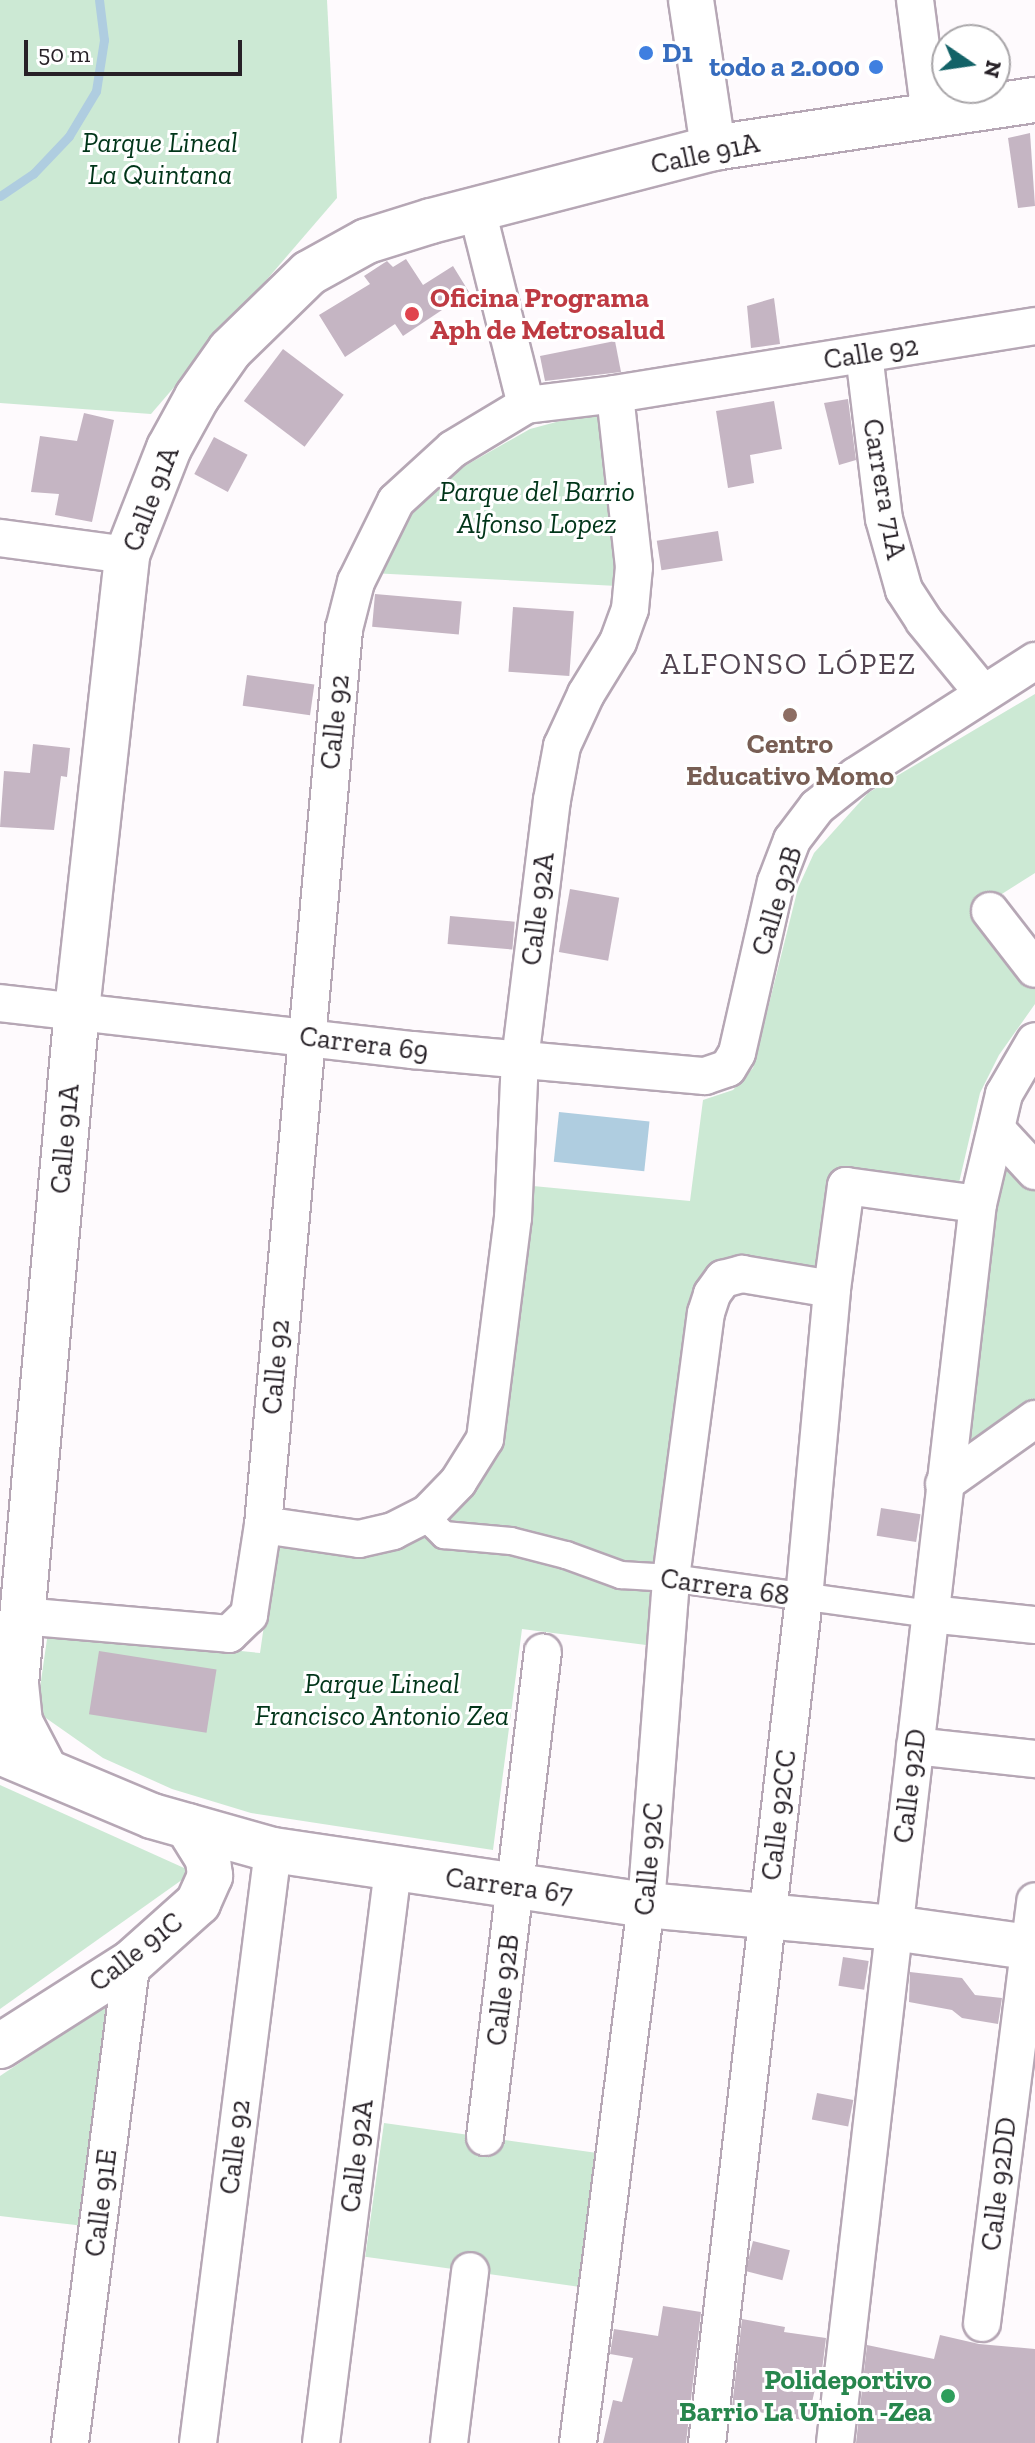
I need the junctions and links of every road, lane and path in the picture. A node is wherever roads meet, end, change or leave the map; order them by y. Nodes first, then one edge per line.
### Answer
1 (691, 0) edge
2 (915, 0) edge
3 (1035, 100) edge
4 (930, 116) junction
5 (713, 148) junction
6 (477, 210) junction
7 (1035, 326) edge
8 (864, 354) junction
9 (615, 394) junction
10 (526, 405) junction
11 (0, 538) edge
12 (127, 555) junction
13 (1035, 661) edge
14 (983, 693) junction
15 (990, 911) dead end
16 (1035, 969) edge
17 (0, 1003) edge
18 (77, 1010) junction
19 (305, 1037) junction
20 (1035, 1041) edge
21 (520, 1060) junction
22 (728, 1068) joint
23 (997, 1130) junction
24 (1035, 1171) edge
25 (978, 1204) junction
26 (832, 1289) junction
27 (1035, 1419) edge
28 (944, 1484) junction
29 (432, 1515) dead end
30 (263, 1525) junction
31 (671, 1578) junction
32 (804, 1598) junction
33 (930, 1614) junction
34 (1035, 1625) edge
35 (11, 1632) edge
36 (543, 1652) dead end
37 (915, 1746) junction
38 (0, 1752) edge
39 (1035, 1759) edge
40 (45, 1770) junction
41 (187, 1826) junction
42 (273, 1850) junction
43 (393, 1869) junction
44 (515, 1887) junction
45 (1035, 1901) edge
46 (646, 1905) junction
47 (767, 1916) junction
48 (893, 1928) junction
49 (1032, 1948) edge
50 (132, 1962) junction
51 (0, 2046) edge
52 (485, 2137) dead end
53 (470, 2271) dead end
54 (982, 2323) dead end
55 (70, 2443) edge
56 (198, 2443) edge
57 (321, 2443) edge
58 (449, 2443) edge
59 (578, 2443) edge
60 (707, 2443) edge
61 (835, 2443) edge

1 - 5 street
2 - 4 street
3 - 4 street, Calle 91A
4 - 5 street, Calle 91A
5 - 6 street, Calle 91A
6 - 10 street
6 - 12 street, Calle 91A
7 - 8 street, Calle 92
8 - 9 street, Calle 92
8 - 14 street, Carrera 71A
9 - 10 street, Calle 92
9 - 21 street, Calle 92A
10 - 19 street, Calle 92
11 - 12 street
12 - 18 street, Calle 91A
13 - 14 street, Calle 92B
14 - 22 street, Calle 92B
15 - 16 street
17 - 18 street, Carrera 69
18 - 19 street, Carrera 69
18 - 35 street, Calle 91A
19 - 21 street, Carrera 69
19 - 30 street, Calle 92
20 - 23 street, Calle 92D
21 - 22 street, Carrera 69
21 - 30 street, Calle 92A
23 - 24 street
23 - 25 street, Calle 92D
25 - 26 street, Calle 92CC
25 - 28 street, Calle 92D
26 - 31 street, Calle 92C
26 - 32 street, Calle 92CC
27 - 28 street
28 - 33 street, Calle 92D
29 - 31 street, Carrera 68
30 - 35 street, Calle 92
31 - 32 street, Carrera 68
31 - 46 street, Calle 92C
32 - 33 street, Carrera 68
32 - 47 street, Calle 92CC
33 - 34 street, Carrera 68
33 - 37 street, Calle 92D
35 - 40 street, Calle 91A
36 - 44 street, Calle 92B
37 - 39 street
37 - 48 street, Calle 92D
38 - 40 street, Carrera 67
40 - 41 street, Carrera 67
41 - 42 street, Carrera 67
41 - 50 street, Calle 91C
42 - 43 street, Carrera 67
42 - 56 street, Calle 92
43 - 44 street, Carrera 67
43 - 57 street, Calle 92A
44 - 46 street, Carrera 67
44 - 52 street, Calle 92B
45 - 49 street, Calle 92DD
46 - 47 street, Carrera 67
46 - 59 street, Calle 92C
47 - 48 street, Carrera 67
47 - 60 street, Calle 92CC
48 - 49 street, Carrera 67
48 - 61 street, Calle 92D
49 - 54 street, Calle 92DD
50 - 51 street, Calle 91C
50 - 55 street, Calle 91E
53 - 58 street

